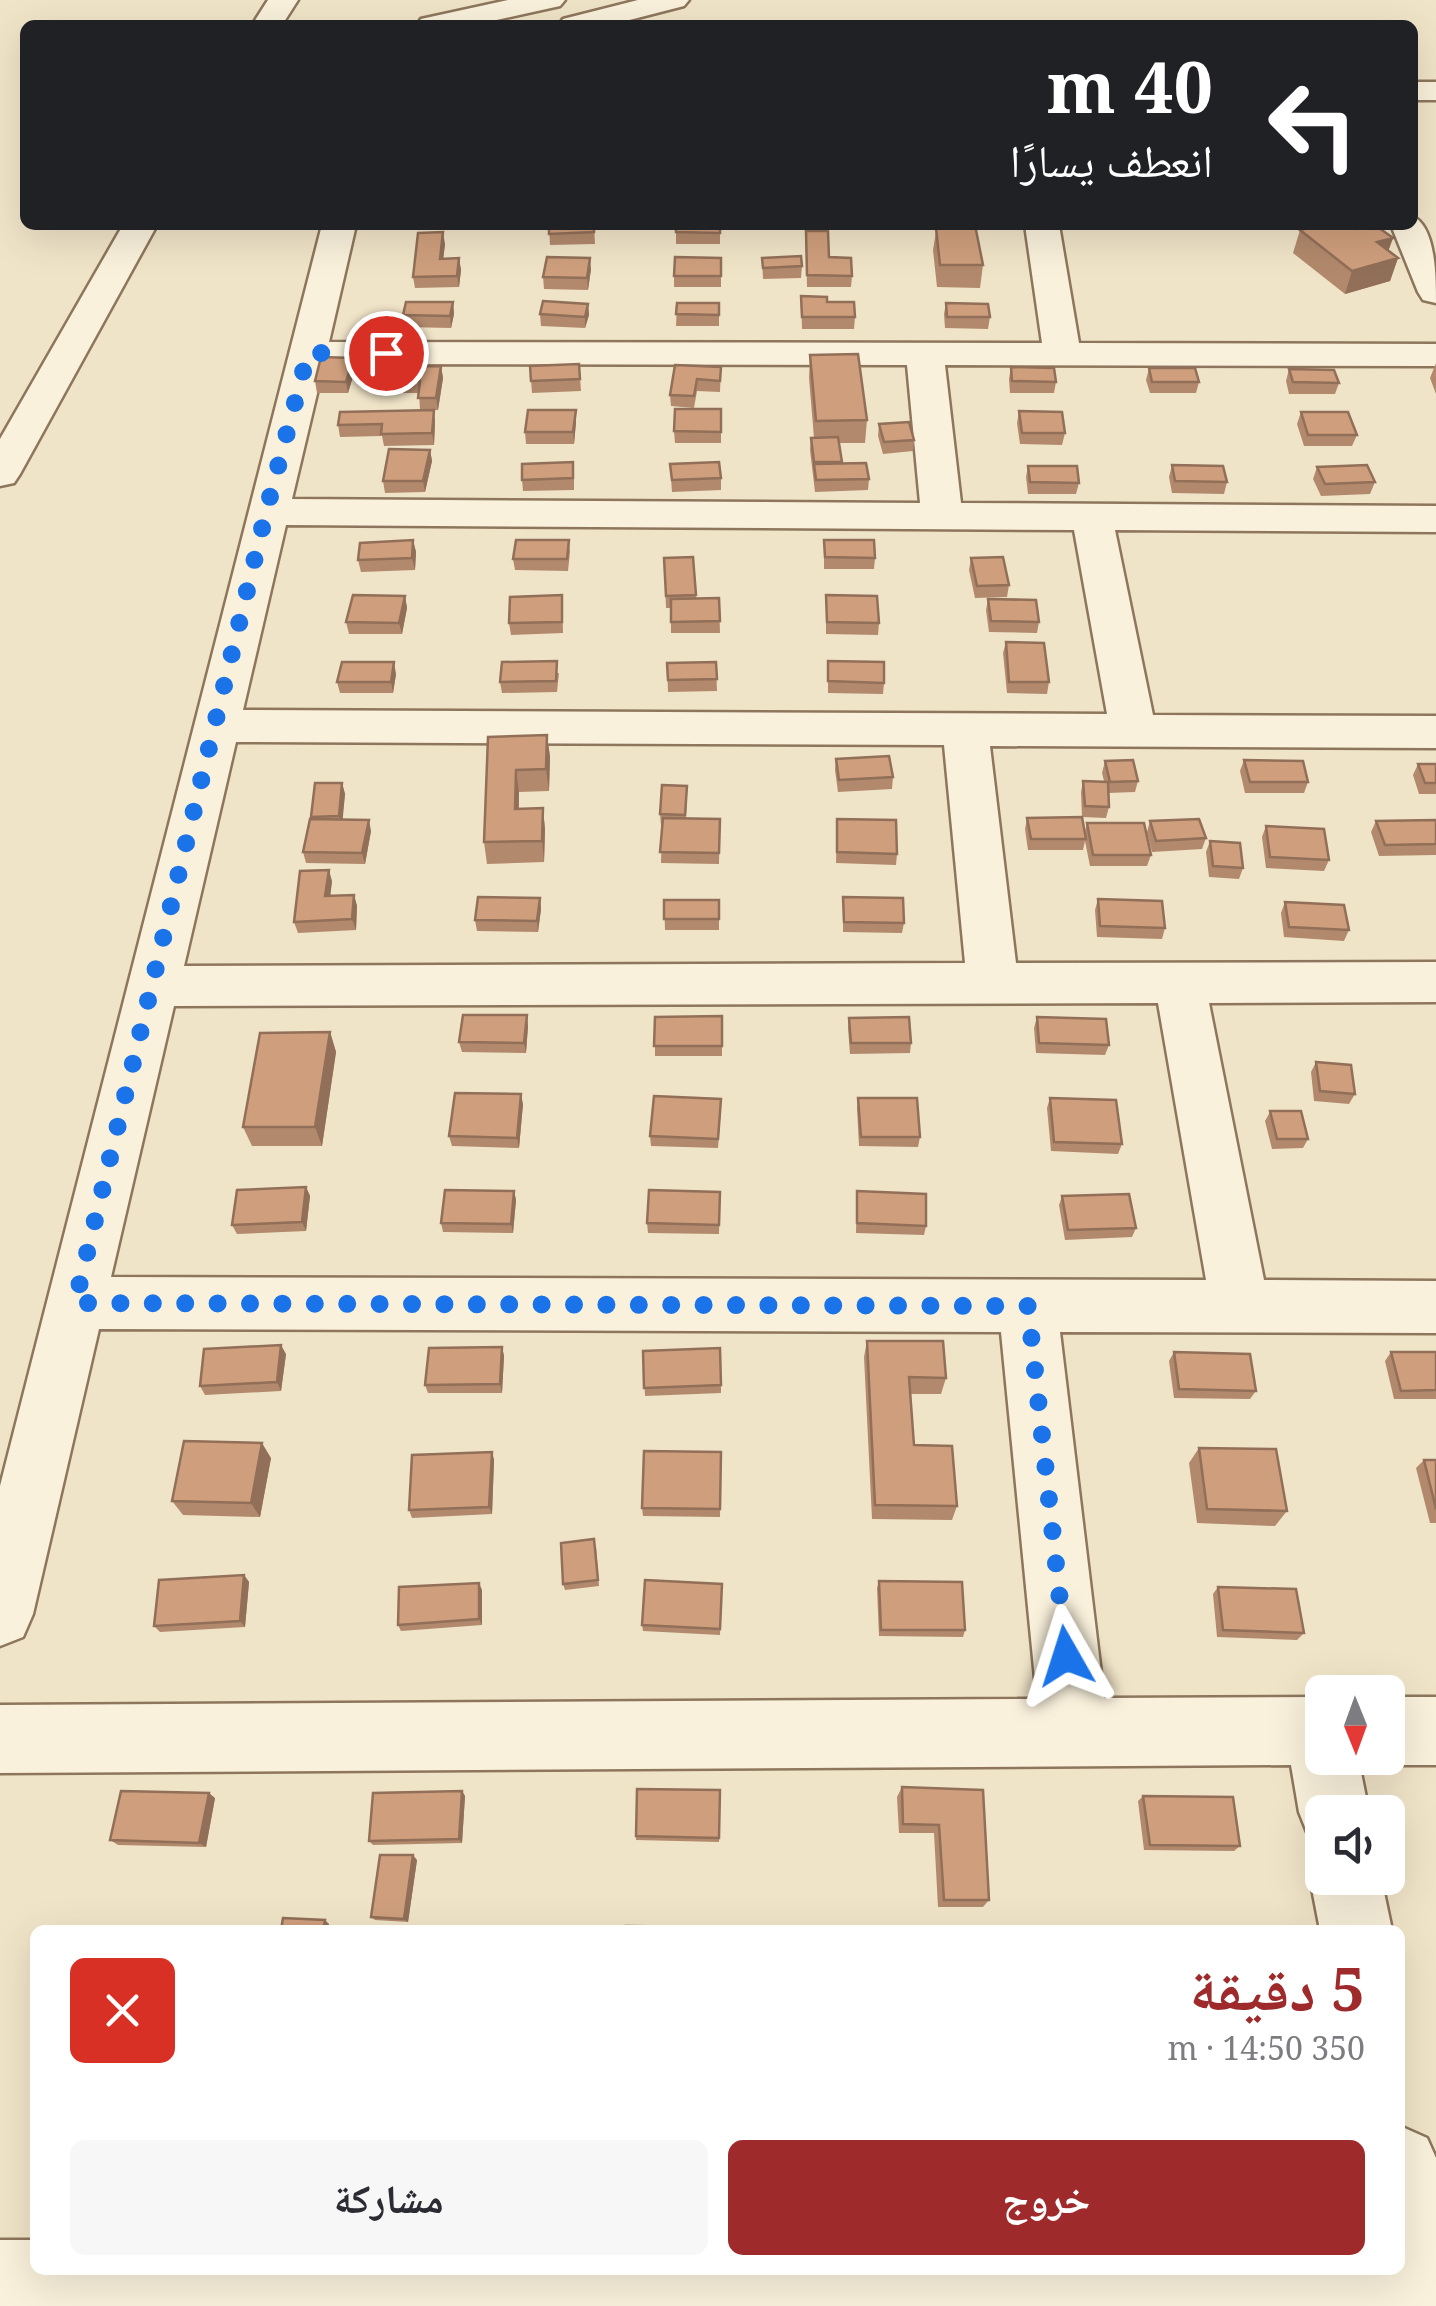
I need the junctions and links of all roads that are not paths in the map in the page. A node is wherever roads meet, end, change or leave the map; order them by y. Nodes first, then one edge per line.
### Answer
1 (550, 0) edge
2 (674, 0) edge
3 (456, 20) edge
4 (594, 20) edge
5 (137, 230) edge
6 (338, 230) edge
7 (1043, 230) edge
8 (1410, 230) edge
9 (1436, 292) edge
10 (308, 353) junction
11 (925, 354) junction
12 (1062, 354) junction
13 (1436, 356) edge
14 (0, 474) edge
15 (266, 512) junction
16 (942, 516) junction
17 (1092, 517) junction
18 (1436, 519) edge
19 (214, 726) junction
20 (965, 730) junction
21 (1132, 731) junction
22 (1436, 732) edge
23 (1436, 982) edge
24 (1180, 983) junction
25 (993, 984) junction
26 (151, 986) junction
27 (75, 1303) junction
28 (1028, 1306) junction
29 (1240, 1307) junction
30 (1436, 1307) edge
31 (0, 1614) edge
32 (1436, 1730) edge
33 (1405, 1731) edge
34 (1074, 1733) junction
35 (0, 1739) edge
36 (1305, 1742) edge
37 (1349, 1895) edge
38 (1355, 1925) edge
39 (1405, 2185) edge
40 (0, 2280) edge
41 (1430, 2288) edge
42 (1134, 2296) edge

1 - 3 street
2 - 4 street
5 - 14 street
6 - 10 street
7 - 12 street
8 - 9 street
10 - 11 street
10 - 15 street
11 - 12 street
11 - 16 street
12 - 13 street
15 - 16 street
15 - 19 street
16 - 17 street
17 - 18 street
17 - 21 street
19 - 20 street
19 - 26 street
20 - 21 street
20 - 25 street
21 - 22 street
23 - 24 street
24 - 25 street
24 - 29 street
25 - 26 street
26 - 27 street
27 - 28 street
27 - 31 street
28 - 29 street
28 - 34 street
29 - 30 street
32 - 33 street
34 - 35 street
34 - 36 street
37 - 38 street
39 - 41 street
40 - 42 street
41 - 42 street

